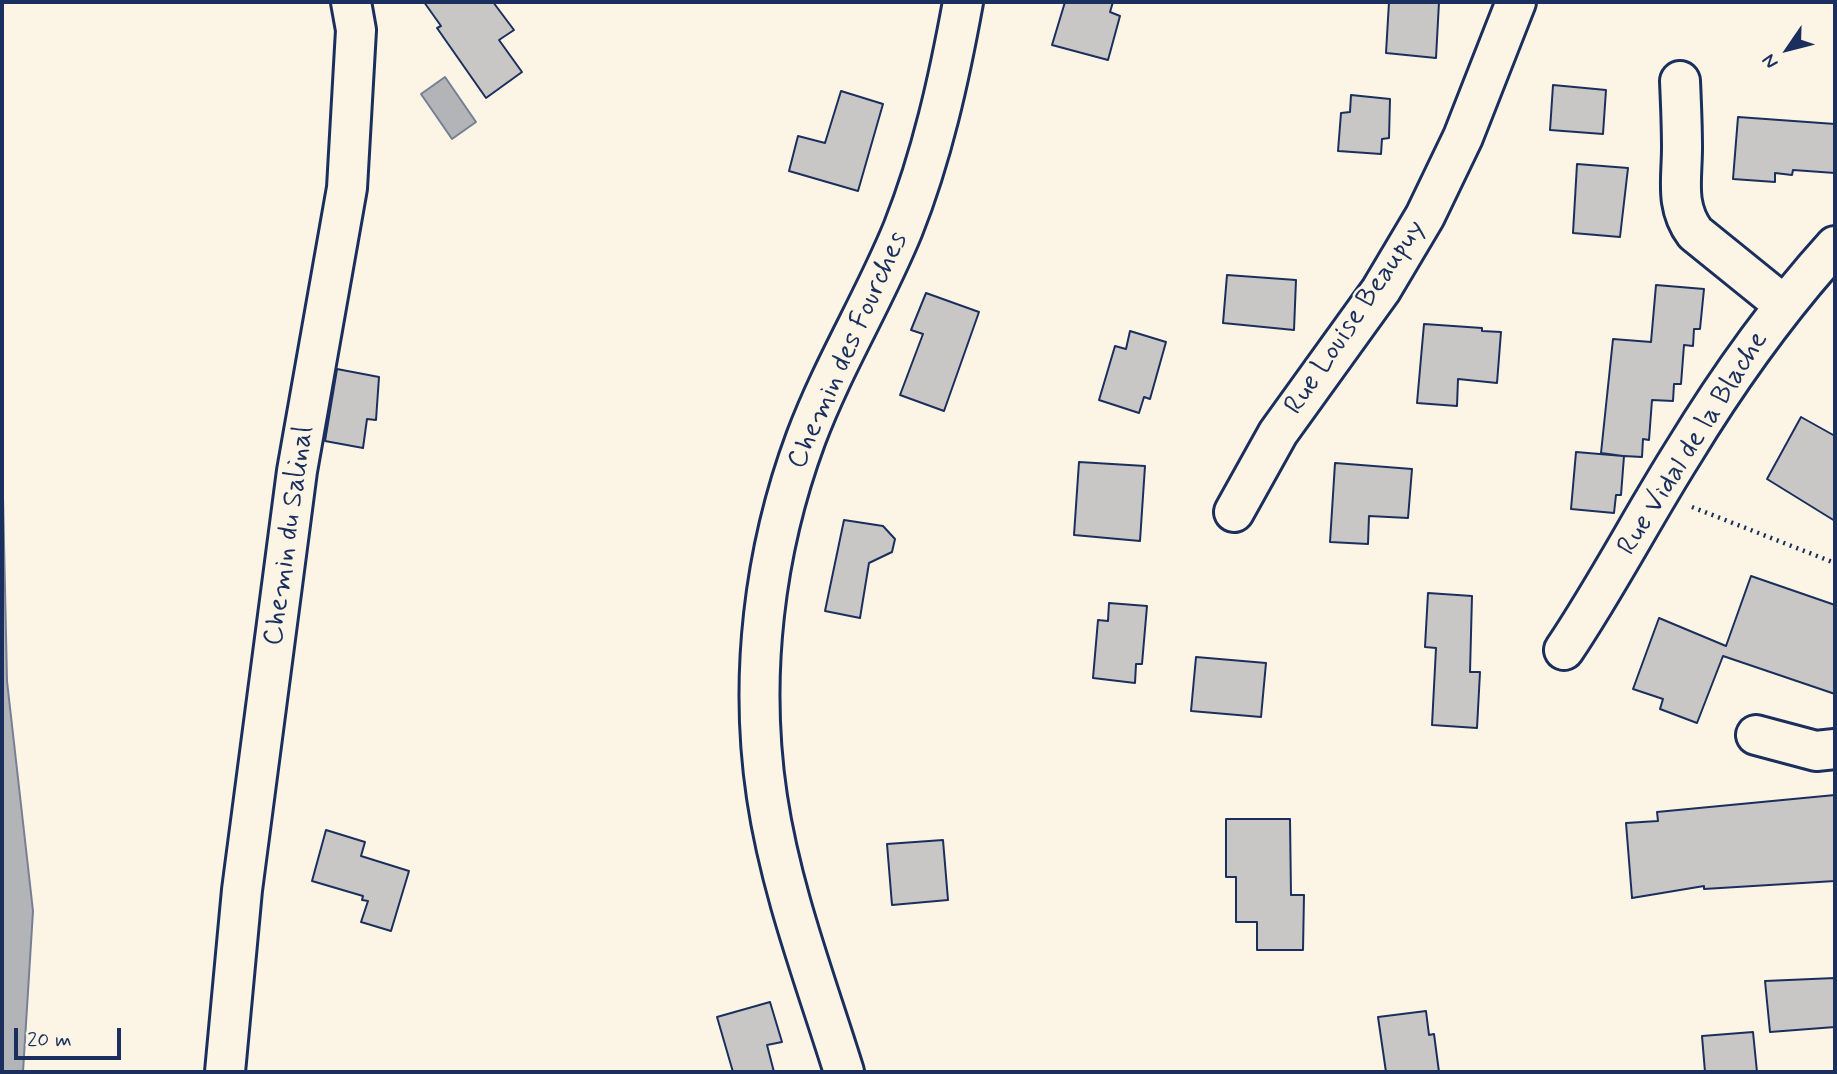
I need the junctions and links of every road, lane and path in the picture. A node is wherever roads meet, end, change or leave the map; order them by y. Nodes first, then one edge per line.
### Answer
1 (351, 2) edge
2 (963, 2) edge
3 (1516, 2) edge
4 (1680, 81) dead end
5 (1835, 246) edge
6 (1784, 305) junction
7 (1660, 490) junction
8 (1234, 512) dead end
9 (1835, 563) edge
10 (1564, 650) dead end
11 (1756, 735) dead end
12 (1835, 749) edge
13 (225, 1072) edge
14 (844, 1072) edge

1 - 13 street, Chemin du Salinal
2 - 14 street, Chemin des Fourches
3 - 8 street, Rue Louise Beaupuy
4 - 6 street
5 - 6 street, Rue Vidal de la Blache
6 - 7 street, Rue Vidal de la Blache
7 - 9 path
7 - 10 street, Rue Vidal de la Blache
11 - 12 street

